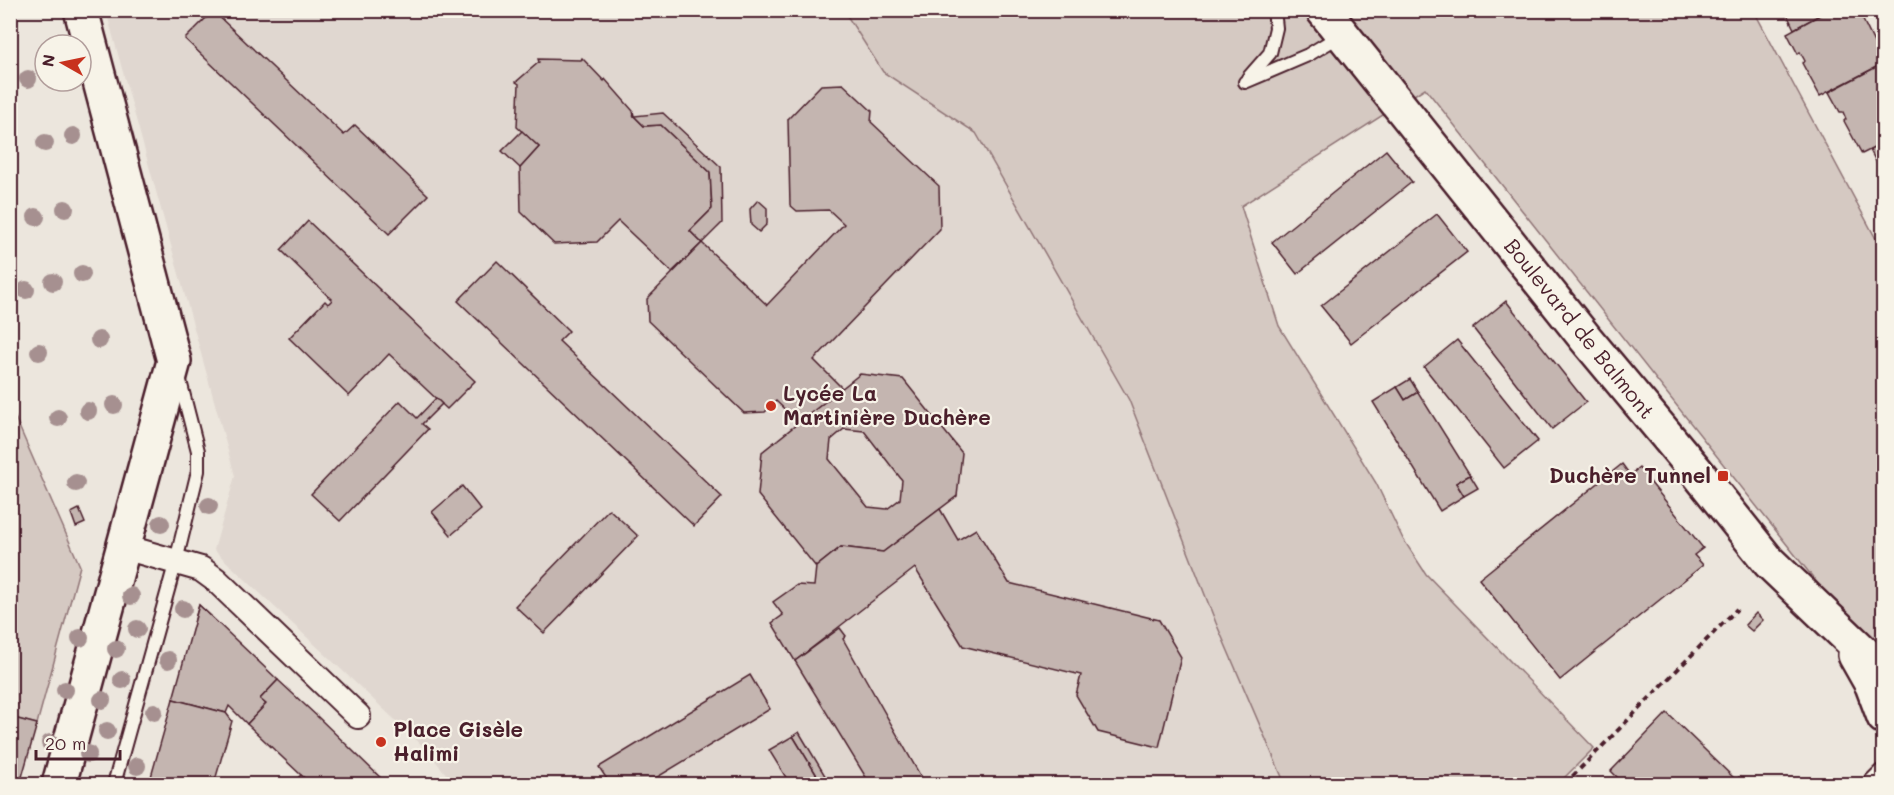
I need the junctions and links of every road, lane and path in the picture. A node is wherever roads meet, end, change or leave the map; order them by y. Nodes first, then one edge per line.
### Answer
1 (81, 10) edge
2 (1274, 10) edge
3 (1333, 22) edge
4 (174, 361) junction
5 (124, 547) junction
6 (176, 561) junction
7 (1737, 609) dead end
8 (1846, 638) junction
9 (1884, 672) edge
10 (358, 716) dead end
11 (1884, 717) edge
12 (1884, 776) edge
13 (58, 784) edge
14 (114, 784) edge
15 (1565, 784) edge
16 (1876, 784) edge

1 - 4 street
2 - 3 lane
3 - 8 street, Boulevard de Balmont
4 - 5 street
4 - 6 lane
5 - 6 street
5 - 13 street
6 - 10 street
6 - 14 lane
7 - 15 path
8 - 9 street, Boulevard de Balmont
8 - 11 street, Boulevard de Balmont
12 - 16 street

